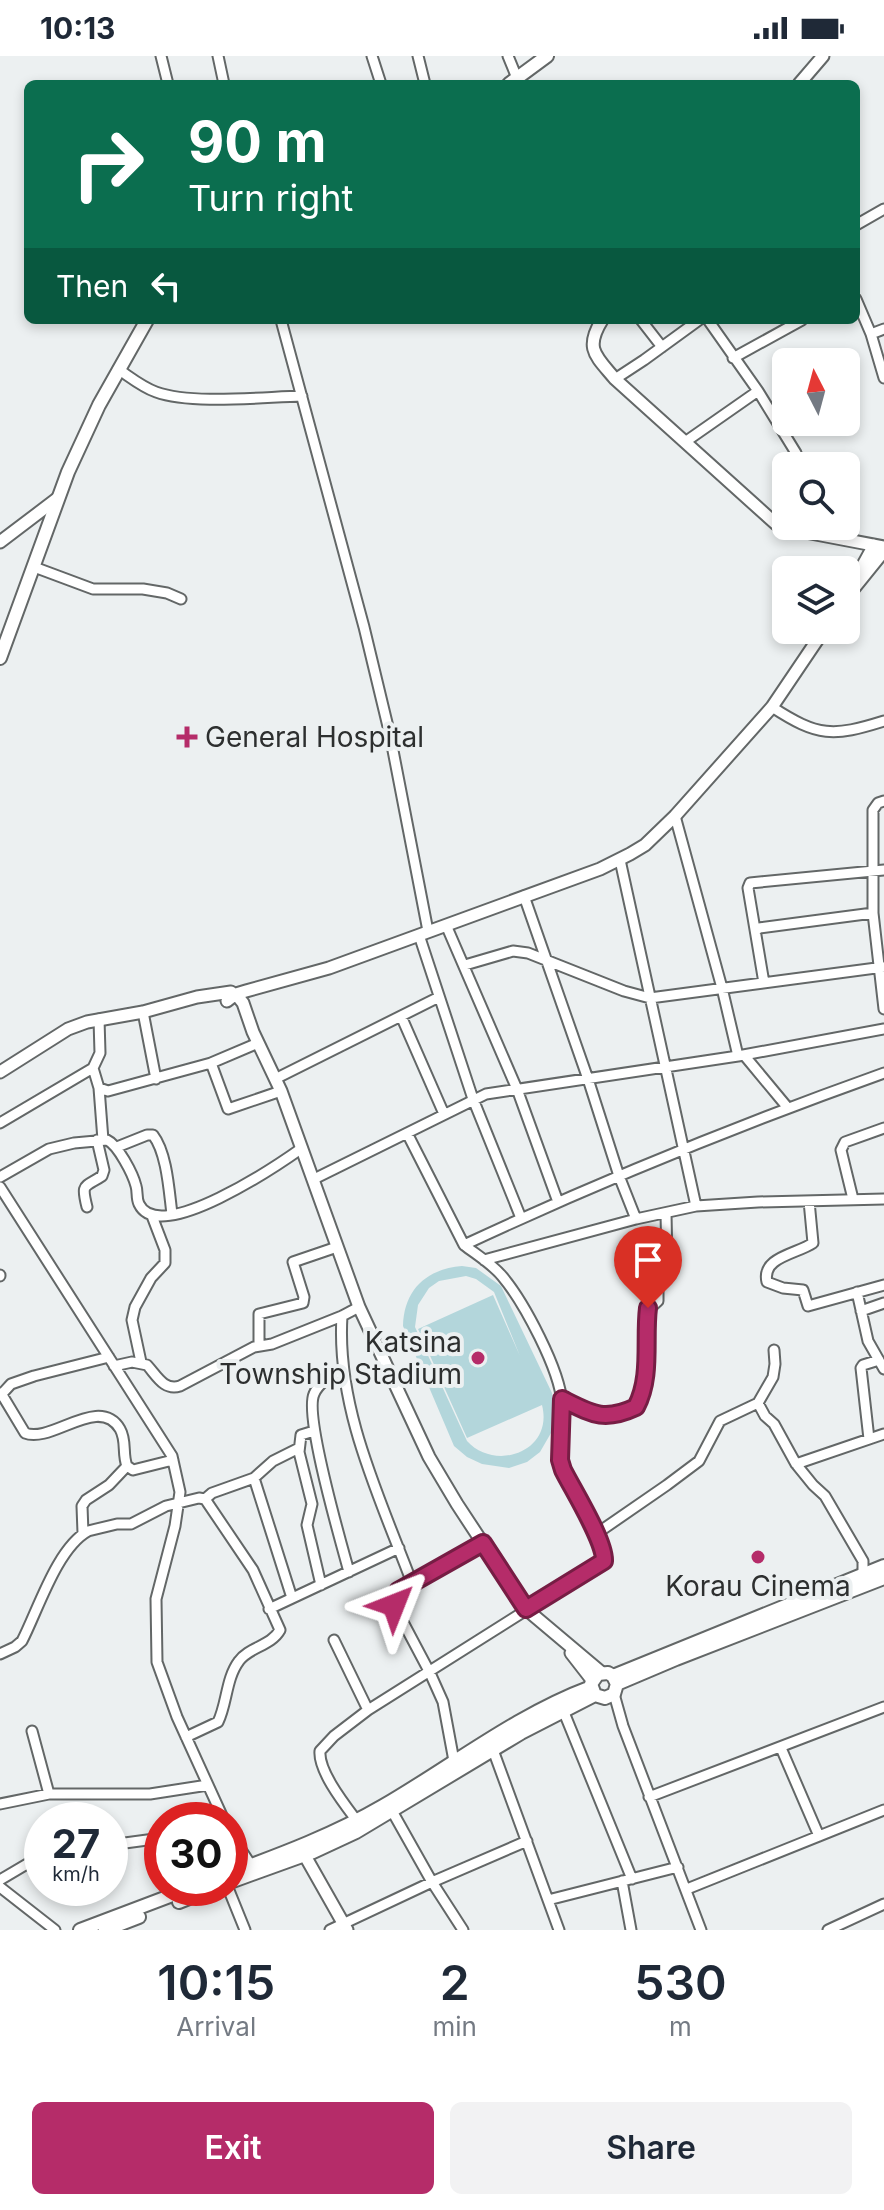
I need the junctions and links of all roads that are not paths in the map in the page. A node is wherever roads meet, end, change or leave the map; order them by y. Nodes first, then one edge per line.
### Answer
1 (161, 56) edge
2 (218, 56) edge
3 (372, 56) edge
4 (418, 56) edge
5 (508, 56) edge
6 (547, 56) edge
7 (823, 56) edge
8 (167, 80) edge
9 (223, 80) edge
10 (380, 80) edge
11 (424, 80) edge
12 (513, 80) edge
13 (514, 80) edge
14 (802, 80) edge
15 (884, 209) edge
16 (860, 223) edge
17 (860, 308) edge
18 (145, 324) edge
19 (282, 324) edge
20 (600, 324) edge
21 (644, 324) edge
22 (694, 324) edge
23 (711, 324) edge
24 (795, 324) edge
25 (884, 329) edge
26 (871, 334) junction
27 (662, 347) junction
28 (733, 358) junction
29 (118, 369) junction
30 (884, 378) edge
31 (615, 379) junction
32 (758, 391) junction
33 (302, 396) junction
34 (685, 442) junction
35 (795, 452) edge
36 (58, 498) junction
37 (853, 541) joint
38 (0, 542) edge
39 (881, 546) edge
40 (34, 567) junction
41 (860, 576) edge
42 (181, 599) dead end
43 (815, 644) edge
44 (0, 658) edge
45 (772, 707) junction
46 (884, 721) edge
47 (884, 801) edge
48 (675, 816) junction
49 (620, 860) junction
50 (884, 870) edge
51 (873, 871) junction
52 (524, 896) junction
53 (873, 913) junction
54 (446, 925) junction
55 (756, 931) junction
56 (423, 933) junction
57 (548, 962) junction
58 (465, 965) junction
59 (881, 968) edge
60 (764, 983) junction
61 (722, 988) junction
62 (439, 997) junction
63 (231, 998) junction
64 (650, 998) junction
65 (884, 1009) edge
66 (143, 1012) junction
67 (401, 1016) junction
68 (99, 1019) junction
69 (884, 1029) edge
70 (255, 1038) junction
71 (41, 1046) junction
72 (741, 1056) junction
73 (211, 1063) junction
74 (0, 1064) edge
75 (665, 1067) junction
76 (93, 1068) junction
77 (0, 1072) edge
78 (884, 1073) edge
79 (156, 1079) junction
80 (275, 1079) junction
81 (588, 1079) junction
82 (99, 1088) junction
83 (517, 1089) junction
84 (281, 1091) junction
85 (473, 1099) junction
86 (788, 1108) junction
87 (444, 1114) junction
88 (0, 1123) edge
89 (884, 1128) edge
90 (407, 1133) junction
91 (100, 1140) junction
92 (117, 1147) junction
93 (302, 1148) junction
94 (682, 1149) junction
95 (619, 1176) junction
96 (0, 1177) edge
97 (314, 1179) junction
98 (0, 1187) edge
99 (853, 1199) junction
100 (884, 1199) edge
101 (809, 1201) junction
102 (558, 1202) junction
103 (696, 1206) junction
104 (87, 1207) dead end
105 (666, 1213) junction
106 (172, 1214) junction
107 (152, 1216) junction
108 (521, 1218) junction
109 (636, 1219) junction
110 (464, 1245) junction
111 (337, 1247) junction
112 (484, 1260) junction
113 (884, 1285) edge
114 (857, 1292) junction
115 (884, 1303) edge
116 (359, 1307) junction
117 (861, 1311) junction
118 (342, 1316) junction
119 (259, 1346) junction
120 (774, 1350) dead end
121 (112, 1362) junction
122 (141, 1362) junction
123 (881, 1365) edge
124 (343, 1370) junction
125 (1, 1394) edge
126 (562, 1399) junction
127 (758, 1403) junction
128 (314, 1431) junction
129 (884, 1434) edge
130 (869, 1439) junction
131 (299, 1448) junction
132 (173, 1460) junction
133 (796, 1464) junction
134 (127, 1466) junction
135 (254, 1478) junction
136 (205, 1499) junction
137 (179, 1503) junction
138 (83, 1533) junction
139 (596, 1534) junction
140 (483, 1543) junction
141 (399, 1548) junction
142 (884, 1566) edge
143 (349, 1572) junction
144 (863, 1574) junction
145 (884, 1578) edge
146 (412, 1583) junction
147 (321, 1585) junction
148 (292, 1598) junction
149 (269, 1609) junction
150 (526, 1609) junction
151 (334, 1640) dead end
152 (0, 1654) edge
153 (430, 1673) junction
154 (604, 1686) junction
155 (884, 1707) edge
156 (368, 1710) junction
157 (563, 1710) junction
158 (32, 1731) dead end
159 (186, 1737) junction
160 (781, 1748) junction
161 (493, 1750) junction
162 (454, 1761) junction
163 (208, 1785) junction
164 (49, 1794) junction
165 (649, 1797) junction
166 (216, 1802) edge
167 (0, 1804) edge
168 (884, 1810) edge
169 (392, 1811) junction
170 (357, 1821) junction
171 (819, 1836) junction
172 (527, 1841) junction
173 (306, 1849) junction
174 (248, 1860) edge
175 (251, 1865) junction
176 (24, 1866) edge
177 (248, 1866) edge
178 (678, 1867) junction
179 (248, 1874) edge
180 (0, 1880) edge
181 (627, 1880) junction
182 (432, 1882) junction
183 (0, 1887) edge
184 (687, 1889) junction
185 (548, 1900) junction
186 (884, 1904) edge
187 (144, 1906) edge
188 (170, 1906) edge
189 (235, 1906) edge
190 (345, 1927) edge
191 (113, 1929) edge
192 (55, 1930) edge
193 (80, 1930) edge
194 (245, 1930) edge
195 (330, 1930) edge
196 (463, 1930) edge
197 (559, 1930) edge
198 (631, 1930) edge
199 (701, 1930) edge
200 (828, 1930) edge

1 - 8 street
2 - 9 street
3 - 10 street
4 - 11 street
5 - 12 street
6 - 13 main road
7 - 14 street
15 - 16 street
17 - 26 street
18 - 29 main road
19 - 33 street
20 - 31 street
21 - 27 street
22 - 27 street
23 - 28 street
24 - 28 street
25 - 26 street
26 - 30 street
27 - 31 street
28 - 32 street
29 - 33 street
29 - 36 main road
31 - 34 street
32 - 34 street
32 - 35 street
33 - 56 street
34 - 37 street
36 - 38 street
36 - 40 main road
37 - 39 street
39 - 41 street
40 - 42 street
40 - 44 main road
43 - 45 street
45 - 46 street
45 - 48 street
47 - 51 street
48 - 49 street
48 - 61 street
49 - 52 street
49 - 64 street
50 - 51 street
51 - 53 street
51 - 55 street
52 - 54 street
52 - 57 street
53 - 55 street
53 - 59 street
54 - 56 street
54 - 58 street
55 - 60 street
56 - 62 street
56 - 63 street
57 - 58 street
57 - 64 street
57 - 81 street
58 - 83 street
59 - 60 street
59 - 65 street
60 - 61 street
61 - 64 street
61 - 72 street
62 - 67 street
62 - 85 street
63 - 66 street
63 - 70 street
64 - 75 street
66 - 68 street
66 - 79 street
67 - 80 street
67 - 87 street
68 - 71 street
68 - 76 street
69 - 72 street
70 - 73 street
70 - 80 street
71 - 74 street
71 - 77 street
72 - 75 street
72 - 86 street
73 - 79 street
73 - 84 street
75 - 81 street
75 - 94 street
76 - 82 street
76 - 88 street
78 - 86 street
79 - 82 street
80 - 84 street
81 - 83 street
81 - 95 street
82 - 91 street
83 - 85 street
83 - 102 street
84 - 93 street
85 - 87 street
85 - 108 street
86 - 94 street
87 - 90 street
89 - 99 street
90 - 97 street
90 - 110 street
91 - 92 street
91 - 96 street
91 - 104 street
92 - 106 street
92 - 107 street
93 - 97 street
93 - 106 street
94 - 95 street
94 - 103 street
95 - 102 street
95 - 109 street
97 - 111 street
98 - 121 street
99 - 100 street
99 - 101 street
101 - 103 street
101 - 114 street
102 - 108 street
103 - 105 street
105 - 109 street
105 - 126 street
106 - 107 street
107 - 122 street
108 - 110 street
109 - 112 street
110 - 112 street
111 - 116 street
111 - 119 street
112 - 126 street
113 - 114 street
114 - 117 street
115 - 117 street
116 - 118 street
116 - 140 street
117 - 123 street
118 - 119 street
118 - 124 street
119 - 122 street
120 - 127 street
121 - 122 street
121 - 125 street
121 - 132 street
123 - 130 street
124 - 128 street
124 - 141 street
125 - 134 street
126 - 139 street
127 - 133 street
127 - 139 street
128 - 131 street
128 - 143 street
129 - 130 street
130 - 133 street
131 - 135 street
131 - 147 street
132 - 134 street
132 - 137 street
133 - 144 street
134 - 138 street
135 - 136 street
135 - 148 street
136 - 137 street
136 - 149 street
137 - 138 street
137 - 159 street
138 - 152 street
139 - 150 street
140 - 146 street
140 - 150 street
141 - 143 street
141 - 146 street
142 - 144 main road
143 - 147 street
144 - 154 main road
145 - 154 main road
146 - 153 street
147 - 148 street
148 - 149 street
149 - 159 street
150 - 153 street
150 - 154 street
151 - 156 street
153 - 156 street
153 - 162 street
154 - 157 main road
154 - 162 main road
154 - 165 street
155 - 160 street
156 - 170 street
157 - 161 main road
157 - 181 street
158 - 164 street
159 - 163 street
160 - 165 street
160 - 171 street
161 - 169 main road
161 - 172 street
162 - 170 main road
163 - 164 street
163 - 166 street
164 - 167 street
165 - 178 street
168 - 171 street
169 - 173 main road
169 - 182 street
170 - 173 main road
171 - 184 street
172 - 182 street
172 - 185 street
173 - 175 main road
173 - 179 main road
173 - 190 street
174 - 175 street
175 - 177 main road
176 - 180 street
178 - 181 street
178 - 184 street
181 - 185 street
181 - 198 street
182 - 190 street
182 - 196 street
183 - 192 street
184 - 199 street
185 - 197 street
186 - 200 street
187 - 193 main road
188 - 191 main road
189 - 194 street
190 - 195 street

